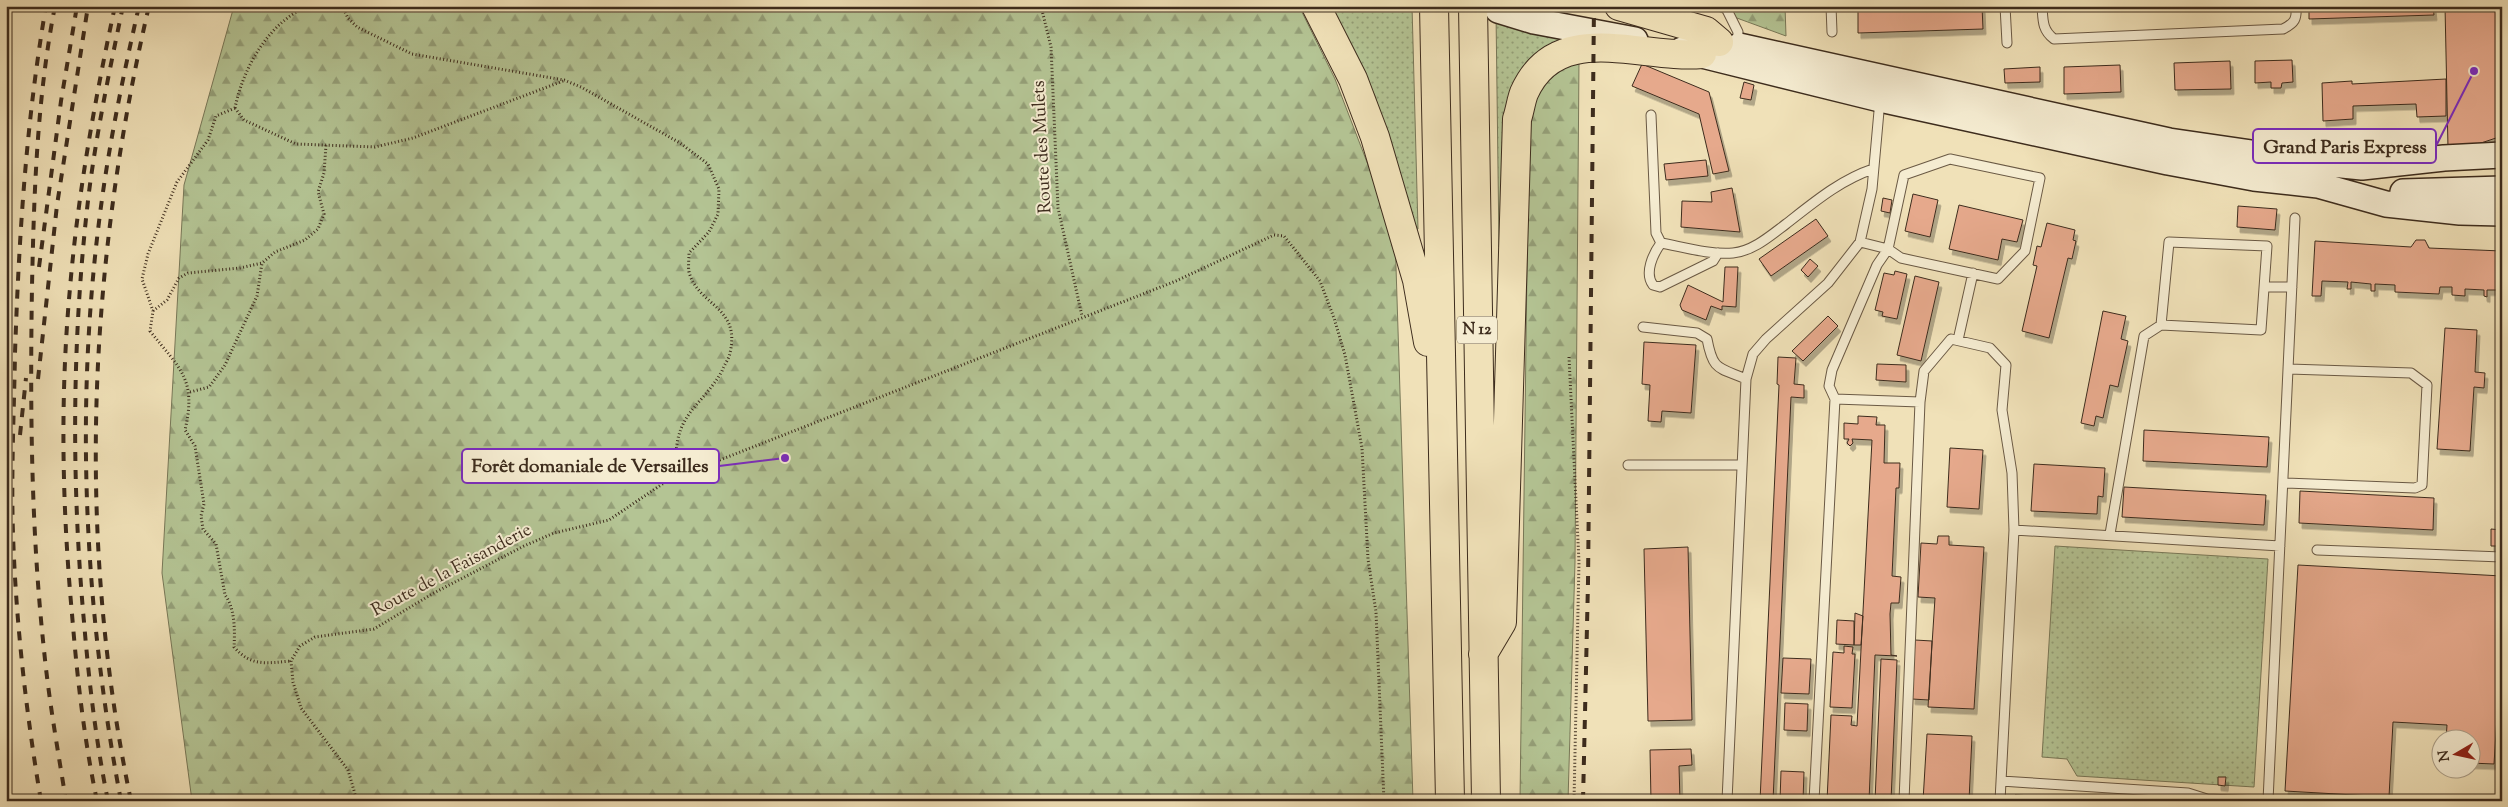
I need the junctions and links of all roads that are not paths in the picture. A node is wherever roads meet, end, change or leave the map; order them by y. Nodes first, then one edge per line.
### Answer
1 (1316, 6) edge
2 (1434, 6) edge
3 (1534, 6) edge
4 (1618, 6) edge
5 (1725, 6) edge
6 (1831, 6) edge
7 (2006, 6) edge
8 (2042, 6) edge
9 (2296, 6) edge
10 (1485, 8) edge
11 (1832, 32) dead end
12 (2007, 44) dead end
13 (1719, 47) junction
14 (1880, 99) junction
15 (1651, 115) dead end
16 (2502, 155) edge
17 (2362, 167) junction
18 (2502, 168) edge
19 (1873, 170) junction
20 (2502, 189) edge
21 (2350, 192) junction
22 (2502, 212) edge
23 (2295, 218) dead end
24 (1860, 242) junction
25 (1661, 243) junction
26 (1888, 249) junction
27 (1718, 252) junction
28 (1973, 274) junction
29 (2264, 287) junction
30 (2292, 287) junction
31 (2161, 325) junction
32 (1642, 327) dead end
33 (1958, 340) junction
34 (2289, 369) junction
35 (1441, 372) junction
36 (1746, 379) junction
37 (1835, 399) junction
38 (1920, 402) junction
39 (1742, 465) junction
40 (1628, 466) dead end
41 (2284, 484) junction
42 (2014, 530) junction
43 (2110, 534) junction
44 (2280, 546) junction
45 (2317, 550) dead end
46 (2502, 557) edge
47 (1483, 654) junction
48 (2001, 781) junction
49 (2207, 800) edge
50 (1450, 801) edge
51 (1486, 801) edge
52 (1727, 801) edge
53 (1814, 801) edge
54 (1904, 801) edge
55 (2000, 801) edge
56 (2260, 801) edge
57 (2268, 801) edge

1 - 35 highway
2 - 35 highway, N 12
3 - 13 main road
4 - 13 highway
5 - 13 lane
6 - 11 lane
7 - 12 lane
8 - 9 lane
10 - 13 main road
10 - 47 highway, N 12
13 - 14 main road
13 - 17 main road
13 - 47 highway
14 - 19 lane
14 - 21 main road
15 - 25 lane
16 - 17 main road
17 - 18 main road
19 - 24 lane
19 - 27 lane
20 - 21 main road
21 - 22 main road
23 - 30 lane
24 - 26 lane
24 - 36 lane
25 - 27 lane
25 - 27 lane
26 - 28 lane
26 - 28 lane
26 - 37 lane
28 - 33 lane
29 - 30 lane
29 - 31 lane
29 - 31 lane
30 - 34 lane
31 - 43 lane
32 - 36 lane
33 - 38 lane
33 - 42 lane
34 - 41 lane
34 - 41 lane
35 - 50 highway, N 12
36 - 39 lane
37 - 38 lane
37 - 53 lane
38 - 54 lane
39 - 40 lane
39 - 52 lane
41 - 44 lane
42 - 43 lane
42 - 48 lane
43 - 44 lane
44 - 57 lane
45 - 46 lane
47 - 51 highway, N 12
48 - 49 lane
48 - 55 lane
49 - 56 lane

